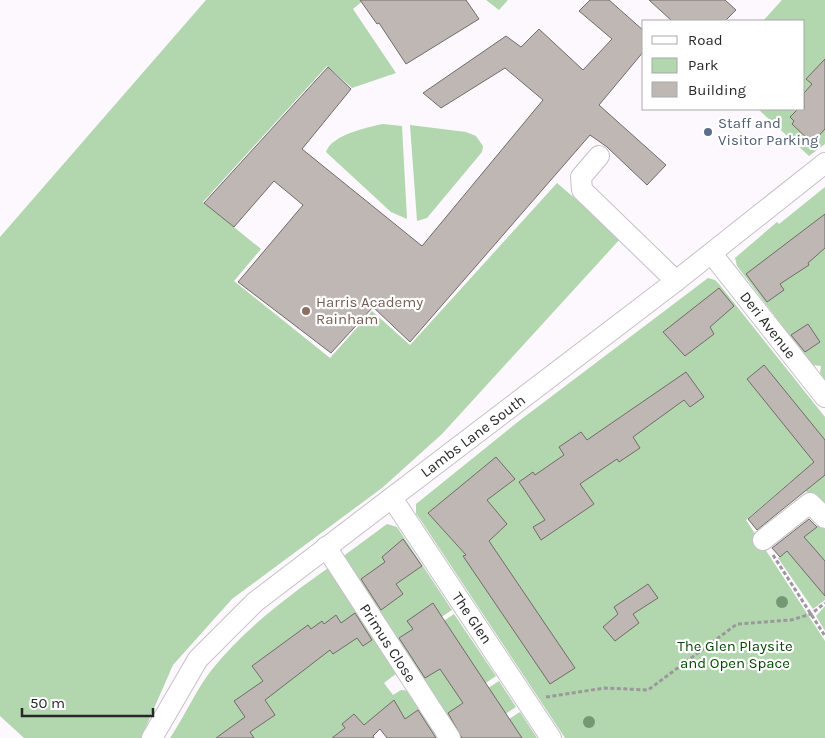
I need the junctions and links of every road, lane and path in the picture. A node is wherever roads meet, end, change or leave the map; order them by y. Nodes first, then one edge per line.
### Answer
1 (599, 156) dead end
2 (825, 163) edge
3 (712, 254) junction
4 (676, 282) junction
5 (825, 397) edge
6 (392, 498) junction
7 (825, 518) edge
8 (763, 540) joint
9 (326, 548) junction
10 (825, 603) edge
11 (811, 614) junction
12 (825, 636) edge
13 (527, 700) junction
14 (152, 738) edge
15 (450, 738) edge
16 (551, 738) edge

1 - 4 street
2 - 3 street, Lambs Lane South
3 - 4 street, Lambs Lane South
3 - 5 street, Deri Avenue
4 - 6 street, Lambs Lane South
6 - 9 street, Lambs Lane South
6 - 13 street, The Glen
7 - 8 street
8 - 11 path
9 - 14 street, Lambs Lane South
9 - 15 street, Primus Close
10 - 11 path
11 - 12 path
11 - 13 path
13 - 16 street, The Glen

